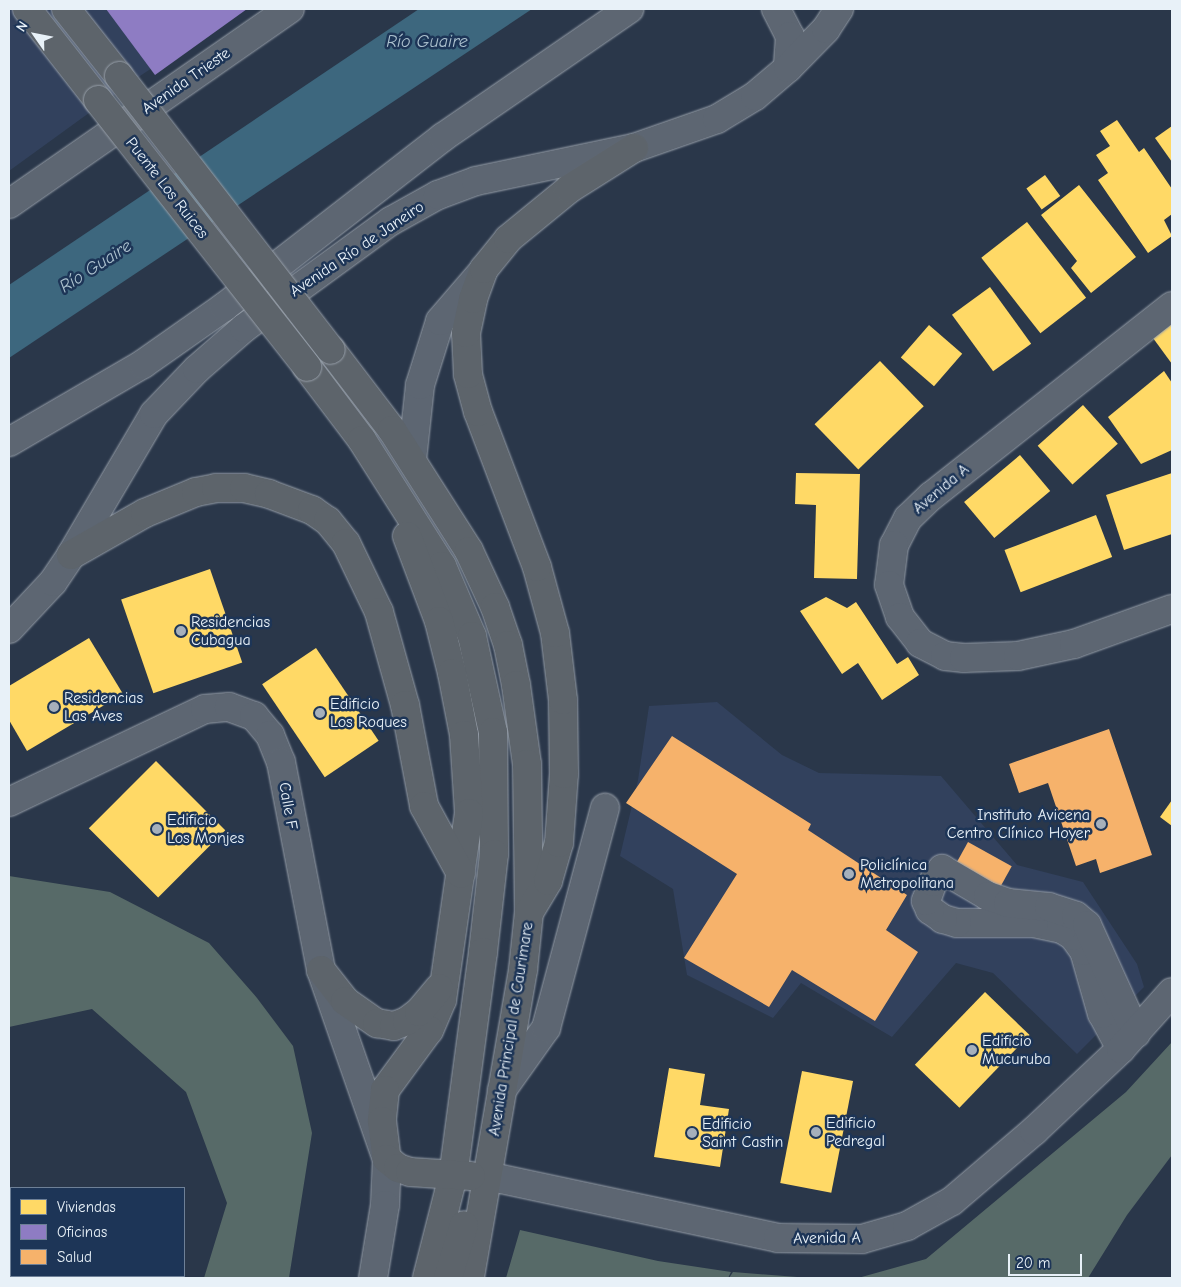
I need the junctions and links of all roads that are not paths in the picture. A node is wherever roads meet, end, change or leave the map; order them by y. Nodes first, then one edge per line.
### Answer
1 (27, 9) edge
2 (66, 9) edge
3 (290, 9) edge
4 (630, 9) edge
5 (776, 9) edge
6 (839, 9) edge
7 (788, 68) junction
8 (634, 148) junction
9 (9, 204) edge
10 (484, 269) junction
11 (1172, 306) edge
12 (331, 350) joint
13 (9, 442) edge
14 (412, 460) junction
15 (405, 506) junction
16 (71, 555) junction
17 (1172, 609) edge
18 (9, 629) edge
19 (9, 802) edge
20 (605, 808) dead end
21 (461, 874) junction
22 (529, 912) junction
23 (321, 970) junction
24 (446, 976) junction
25 (1172, 992) edge
26 (1129, 1041) junction
27 (502, 1090) junction
28 (387, 1159) junction
29 (453, 1176) junction
30 (488, 1176) junction
31 (432, 1274) edge
32 (373, 1278) edge
33 (470, 1278) edge

1 - 15 main road, Puente Los Ruices, bridge
2 - 12 main road, Puente Los Ruices, bridge
3 - 9 street, Avenida Trieste
4 - 13 street, Avenida Río de Janeiro
5 - 7 street
6 - 7 street, Avenida Río de Janeiro
7 - 8 street, Avenida Río de Janeiro
8 - 10 main road
8 - 16 street, Avenida Río de Janeiro
10 - 14 street
10 - 22 main road
11 - 17 street, Avenida A
12 - 14 main road, Avenida Principal de Caurimare
14 - 22 main road, Avenida Principal de Caurimare
15 - 21 main road
15 - 29 main road
16 - 18 street, Avenida Río de Janeiro
16 - 21 main road
19 - 23 street, Calle F
20 - 27 street
21 - 24 main road
22 - 27 main road, Avenida Principal de Caurimare
23 - 24 main road
23 - 28 street, Calle F
24 - 28 main road
25 - 26 street, Avenida A
26 - 26 street
26 - 30 street, Avenida A
27 - 30 main road, Avenida Principal de Caurimare
28 - 29 main road
28 - 32 street
29 - 30 main road
29 - 31 main road
30 - 31 main road
30 - 33 main road, Avenida Principal de Caurimare

